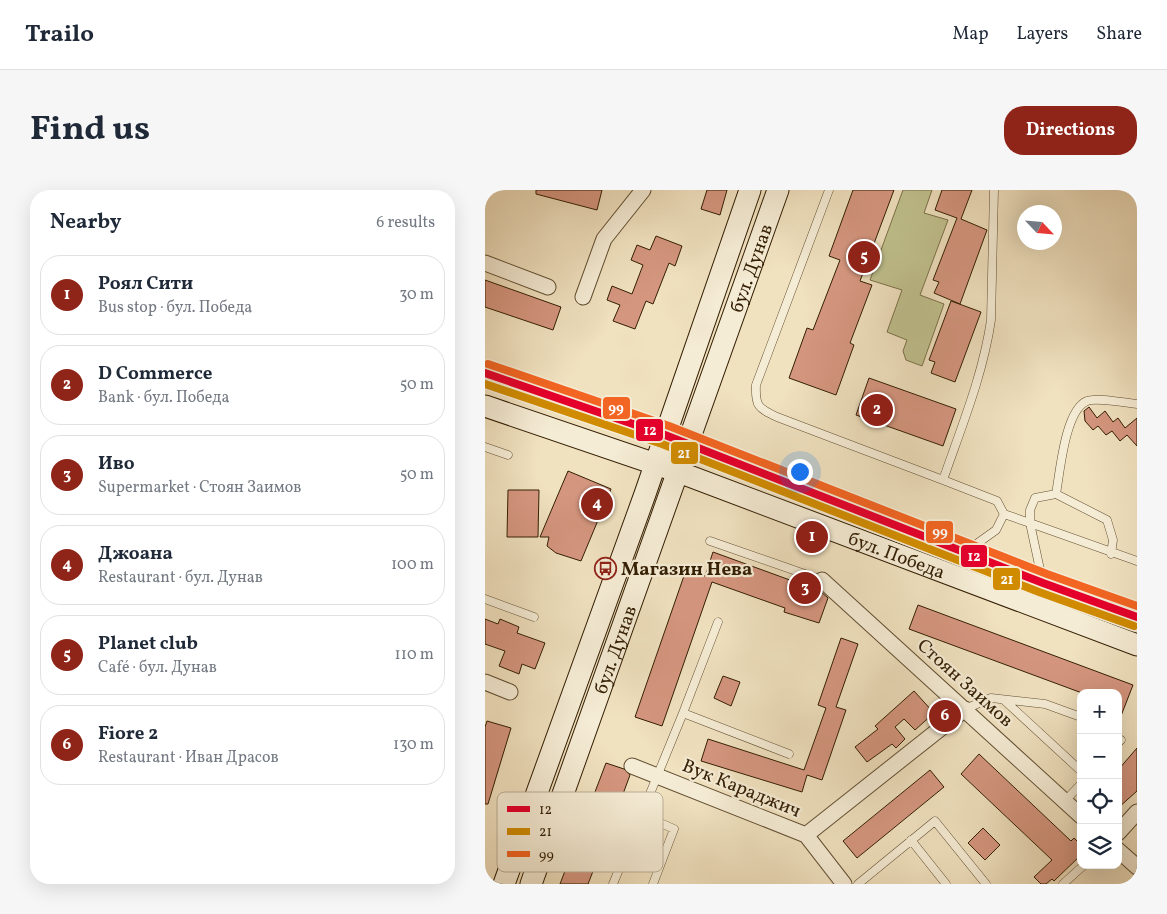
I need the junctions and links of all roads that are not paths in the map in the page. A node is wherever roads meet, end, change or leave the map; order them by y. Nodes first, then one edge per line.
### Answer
1 (643, 190) edge
2 (750, 190) edge
3 (778, 190) edge
4 (829, 190) edge
5 (994, 190) edge
6 (485, 263) edge
7 (548, 287) dead end
8 (583, 297) dead end
9 (485, 373) edge
10 (1137, 404) edge
11 (485, 406) edge
12 (665, 435) junction
13 (686, 444) junction
14 (485, 447) edge
15 (508, 455) dead end
16 (655, 464) junction
17 (676, 471) junction
18 (943, 480) junction
19 (1056, 494) junction
20 (1004, 514) junction
21 (1030, 523) junction
22 (710, 541) dead end
23 (965, 552) junction
24 (1111, 554) junction
25 (1137, 562) edge
26 (822, 580) joint
27 (1043, 584) junction
28 (485, 599) edge
29 (534, 616) dead end
30 (1137, 617) edge
31 (718, 622) dead end
32 (1137, 645) edge
33 (485, 682) edge
34 (510, 692) dead end
35 (1003, 700) junction
36 (965, 709) junction
37 (683, 713) junction
38 (1077, 716) edge
39 (789, 754) dead end
40 (633, 766) dead end
41 (1077, 767) edge
42 (658, 775) junction
43 (1077, 788) edge
44 (537, 792) edge
45 (563, 792) edge
46 (650, 792) edge
47 (1065, 801) junction
48 (1077, 812) edge
49 (1137, 812) edge
50 (663, 823) edge
51 (1122, 829) edge
52 (806, 834) junction
53 (911, 840) junction
54 (1122, 854) edge
55 (663, 857) edge
56 (1137, 868) edge
57 (1080, 869) edge
58 (508, 872) edge
59 (535, 872) edge
60 (618, 872) edge
61 (658, 872) edge
62 (504, 884) edge
63 (531, 884) edge
64 (613, 884) edge
65 (653, 884) edge
66 (845, 884) edge
67 (857, 884) edge
68 (946, 884) edge
69 (986, 884) edge
70 (1063, 884) edge

1 - 8 street
2 - 12 main road, бул. Дунав
3 - 13 main road, бул. Дунав
4 - 18 lane
5 - 18 lane
6 - 7 street
9 - 12 main road, бул. Победа
10 - 19 lane
11 - 16 main road, бул. Победа
12 - 13 main road, бул. Победа
12 - 16 main road, бул. Дунав
13 - 17 main road, бул. Дунав
13 - 23 main road, бул. Победа
14 - 15 lane
16 - 17 main road, бул. Победа
16 - 44 main road, бул. Дунав
17 - 32 main road, бул. Победа
17 - 45 main road, бул. Дунав
18 - 20 lane
19 - 21 lane
19 - 24 lane
20 - 21 lane
20 - 23 lane
21 - 24 lane
21 - 27 lane
22 - 26 lane
23 - 27 main road, бул. Победа
24 - 25 lane
26 - 36 street, Стоян Заимов
27 - 30 main road, бул. Победа
28 - 29 lane
31 - 37 lane
33 - 34 street
35 - 36 lane
35 - 38 lane
35 - 41 lane
36 - 47 street, Стоян Заимов
36 - 52 street
37 - 39 lane
37 - 42 lane
40 - 42 street, Вук Караджич
42 - 46 lane
42 - 52 street, Вук Караджич
43 - 47 lane
47 - 48 street, Стоян Заимов
49 - 51 street
50 - 55 lane
52 - 66 street, Вук Караджич
53 - 67 lane
53 - 68 lane
53 - 69 lane
54 - 56 street
57 - 70 lane
58 - 62 main road, бул. Дунав
59 - 63 main road, бул. Дунав
60 - 64 lane
61 - 65 lane

